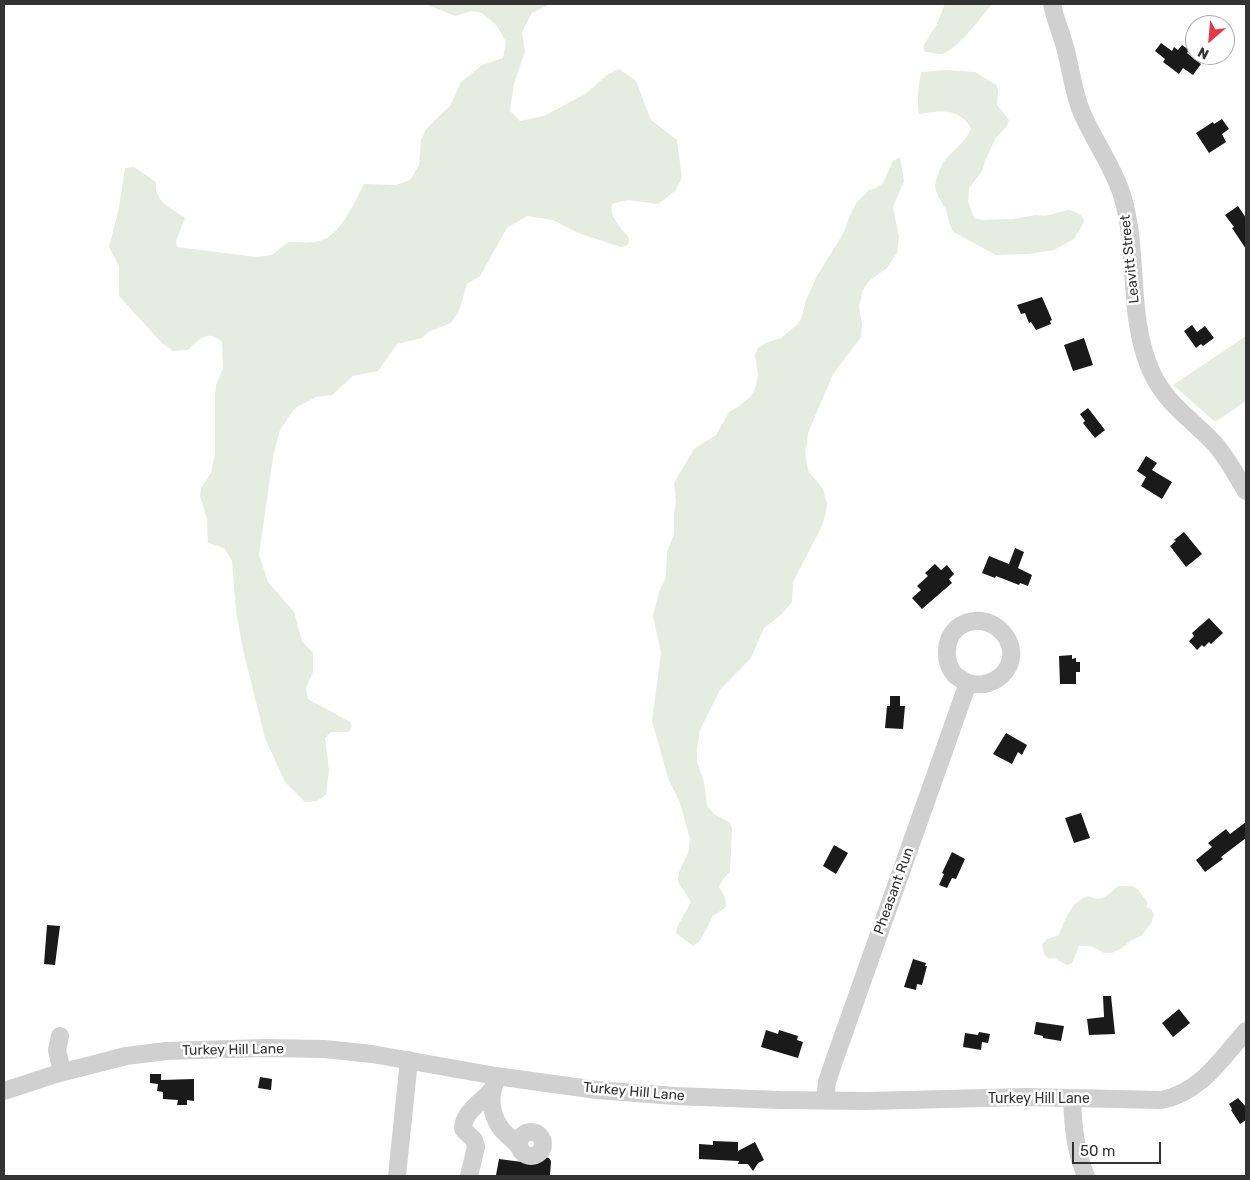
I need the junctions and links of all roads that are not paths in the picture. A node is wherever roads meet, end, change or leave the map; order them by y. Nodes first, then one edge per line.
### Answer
1 (1052, 4) edge
2 (1246, 491) edge
3 (968, 683) dead end
4 (1246, 1032) edge
5 (60, 1036) dead end
6 (408, 1060) junction
7 (62, 1072) junction
8 (496, 1082) junction
9 (4, 1091) edge
10 (1072, 1098) junction
11 (825, 1100) junction
12 (518, 1139) dead end
13 (397, 1176) edge
14 (469, 1176) edge
15 (1086, 1176) edge

1 - 2 street, Leavitt Street
3 - 11 street, Pheasant Run
4 - 10 street, Turkey Hill Lane
5 - 7 street
6 - 7 street, Turkey Hill Lane
6 - 8 street, Turkey Hill Lane
6 - 13 street
7 - 9 street, Turkey Hill Lane
8 - 11 street, Turkey Hill Lane
8 - 12 street
8 - 14 street
10 - 11 street, Turkey Hill Lane
10 - 15 street

